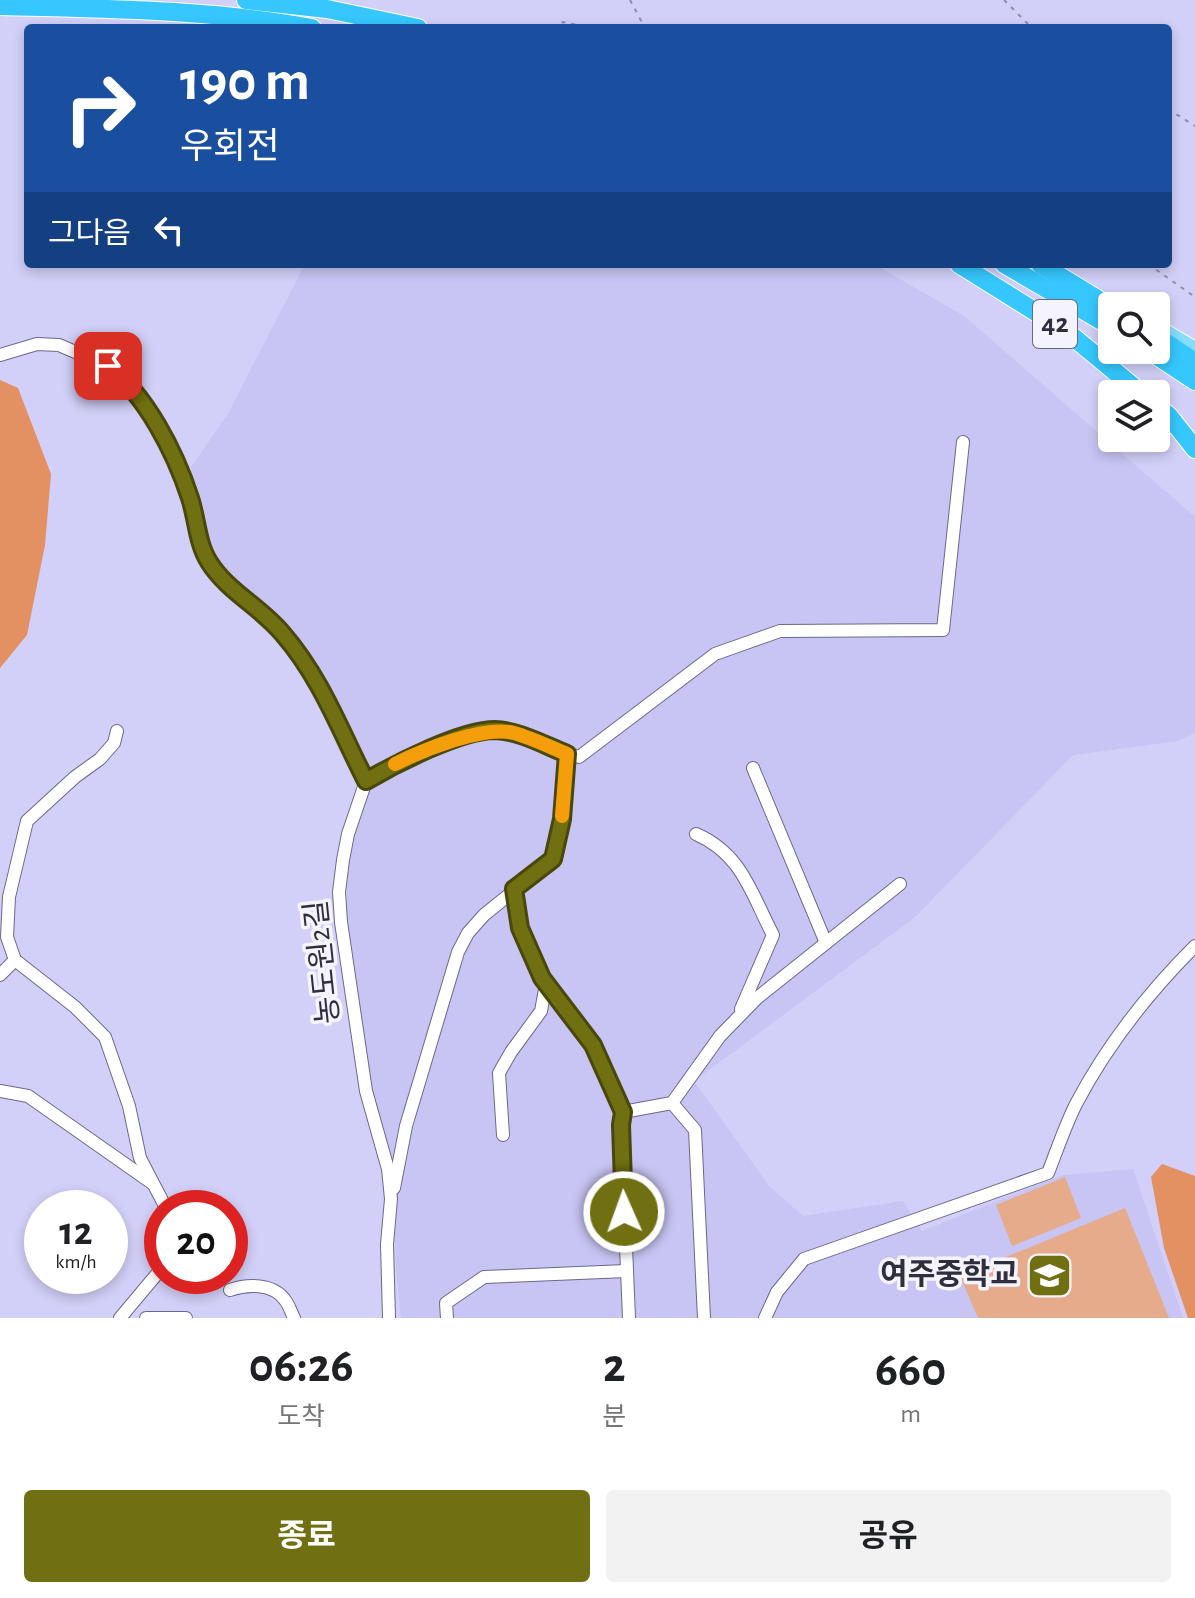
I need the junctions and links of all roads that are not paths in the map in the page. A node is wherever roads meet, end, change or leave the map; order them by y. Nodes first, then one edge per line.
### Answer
1 (246, 0) edge
2 (0, 6) edge
3 (291, 24) edge
4 (399, 24) edge
5 (965, 268) edge
6 (1011, 268) edge
7 (1047, 268) edge
8 (1048, 268) edge
9 (1098, 294) edge
10 (1098, 299) edge
11 (1098, 319) edge
12 (1170, 335) edge
13 (1170, 345) edge
14 (1195, 350) edge
15 (0, 355) edge
16 (1195, 362) edge
17 (1164, 364) edge
18 (1169, 364) edge
19 (1125, 380) edge
20 (1195, 381) edge
21 (1195, 389) edge
22 (1170, 417) edge
23 (963, 442) dead end
24 (1195, 449) edge
25 (117, 731) dead end
26 (567, 754) junction
27 (753, 768) dead end
28 (366, 781) junction
29 (696, 834) dead end
30 (900, 884) dead end
31 (514, 889) junction
32 (826, 943) junction
33 (1195, 946) edge
34 (15, 960) junction
35 (0, 975) edge
36 (546, 984) junction
37 (736, 1020) junction
38 (0, 1091) edge
39 (672, 1103) junction
40 (623, 1112) junction
41 (503, 1135) dead end
42 (154, 1185) junction
43 (157, 1190) edge
44 (391, 1199) junction
45 (626, 1271) junction
46 (248, 1286) edge
47 (144, 1289) edge
48 (120, 1318) edge
49 (146, 1318) edge
50 (186, 1318) edge
51 (294, 1318) edge
52 (389, 1318) edge
53 (447, 1318) edge
54 (629, 1318) edge
55 (704, 1318) edge
56 (765, 1318) edge

1 - 4 highway
2 - 3 highway
5 - 19 highway, 42
6 - 11 highway
7 - 10 highway
8 - 9 main road, 42
12 - 14 main road
13 - 16 highway
15 - 28 street
17 - 21 main road
18 - 20 highway
22 - 24 highway
23 - 26 street
25 - 34 street
26 - 28 street
26 - 31 street
27 - 32 street
28 - 44 street, 농도원2길
29 - 37 street
30 - 32 street
31 - 36 street
31 - 44 street
32 - 37 street
33 - 56 street
34 - 35 street
34 - 42 street
36 - 40 street
36 - 41 street
37 - 39 street
38 - 42 street
39 - 40 street
39 - 55 street
40 - 45 street
42 - 43 street
44 - 52 street, 농도원2길
45 - 53 street
45 - 54 street
46 - 51 street
47 - 48 street
49 - 50 street

